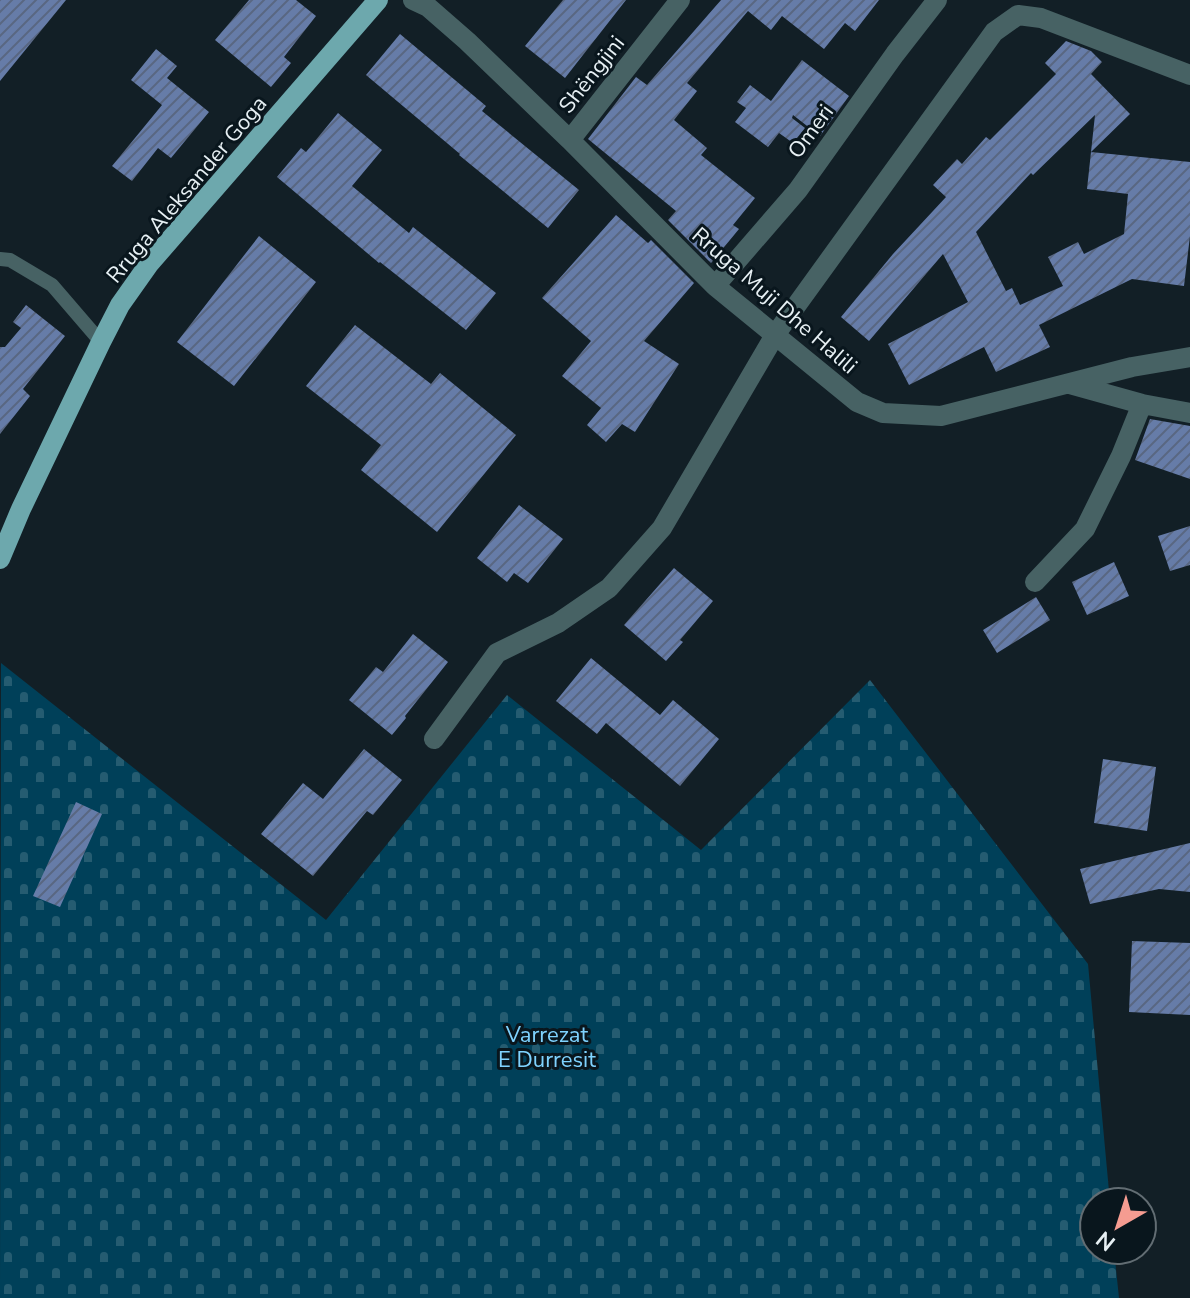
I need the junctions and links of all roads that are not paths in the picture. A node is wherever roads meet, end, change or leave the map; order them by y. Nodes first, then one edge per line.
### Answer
1 (378, 0) edge
2 (413, 0) edge
3 (680, 0) edge
4 (937, 0) edge
5 (1190, 75) edge
6 (570, 140) junction
7 (0, 259) edge
8 (715, 286) junction
9 (775, 335) junction
10 (101, 342) junction
11 (1190, 357) edge
12 (1070, 384) junction
13 (1142, 404) junction
14 (1190, 413) edge
15 (0, 559) edge
16 (1035, 582) dead end
17 (434, 739) dead end

1 - 10 main road, Rruga Aleksander Goga
2 - 6 street, Rruga Muji Dhe Halili
3 - 6 street, Shëngjini
4 - 8 street, Omeri
5 - 9 street
6 - 8 street, Rruga Muji Dhe Halili
7 - 10 lane
8 - 9 street, Rruga Muji Dhe Halili
9 - 12 street, Rruga Muji Dhe Halili
9 - 17 street
10 - 15 main road, Rruga Aleksander Goga
11 - 12 street, Rruga Muji Dhe Halili
12 - 13 street
13 - 14 street
13 - 16 street

